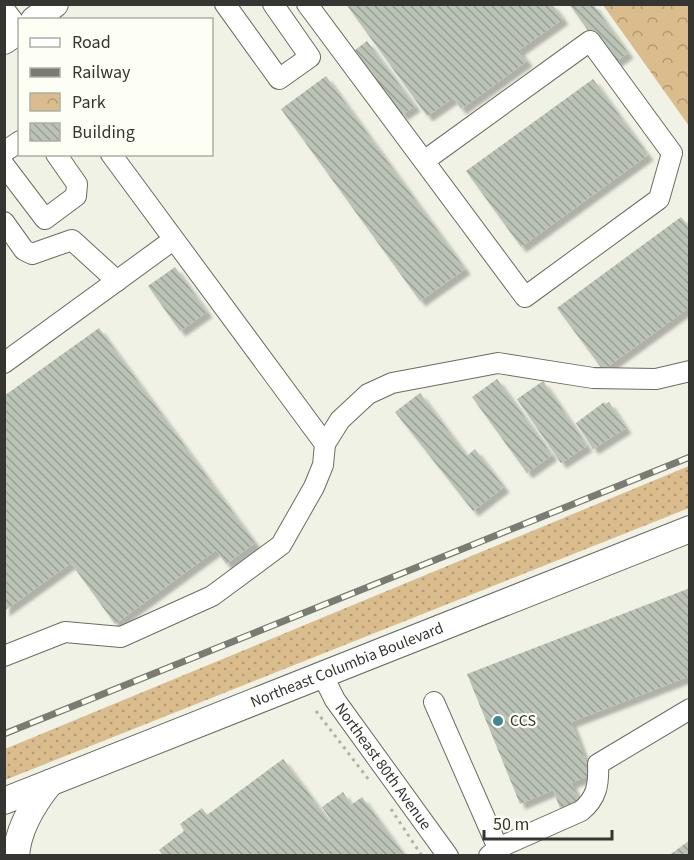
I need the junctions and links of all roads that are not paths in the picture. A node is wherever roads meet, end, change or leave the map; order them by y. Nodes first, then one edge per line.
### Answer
1 (55, 4) edge
2 (225, 4) edge
3 (273, 4) edge
4 (307, 4) edge
5 (4, 9) edge
6 (37, 18) edge
7 (18, 27) edge
8 (18, 31) edge
9 (4, 41) edge
10 (18, 142) edge
11 (4, 152) edge
12 (57, 156) edge
13 (112, 156) edge
14 (424, 161) junction
15 (4, 165) edge
16 (4, 222) edge
17 (173, 240) junction
18 (117, 281) junction
19 (4, 363) edge
20 (690, 371) edge
21 (325, 444) junction
22 (690, 530) edge
23 (4, 657) edge
24 (322, 674) junction
25 (434, 702) dead end
26 (690, 709) edge
27 (50, 783) junction
28 (4, 801) edge
29 (494, 852) edge
30 (16, 855) edge
31 (448, 855) edge

1 - 6 main road
2 - 3 street
4 - 14 street
5 - 7 street
8 - 9 main road
10 - 11 street
12 - 15 street
13 - 17 street
14 - 14 street
16 - 18 street
17 - 18 street
17 - 21 street
18 - 19 street
20 - 21 street
21 - 23 street
22 - 24 main road, Northeast Columbia Boulevard
24 - 27 main road, Northeast Columbia Boulevard
24 - 31 street, Northeast 80th Avenue
25 - 29 street
26 - 29 street
27 - 28 main road, Northeast Columbia Boulevard
27 - 30 main road

